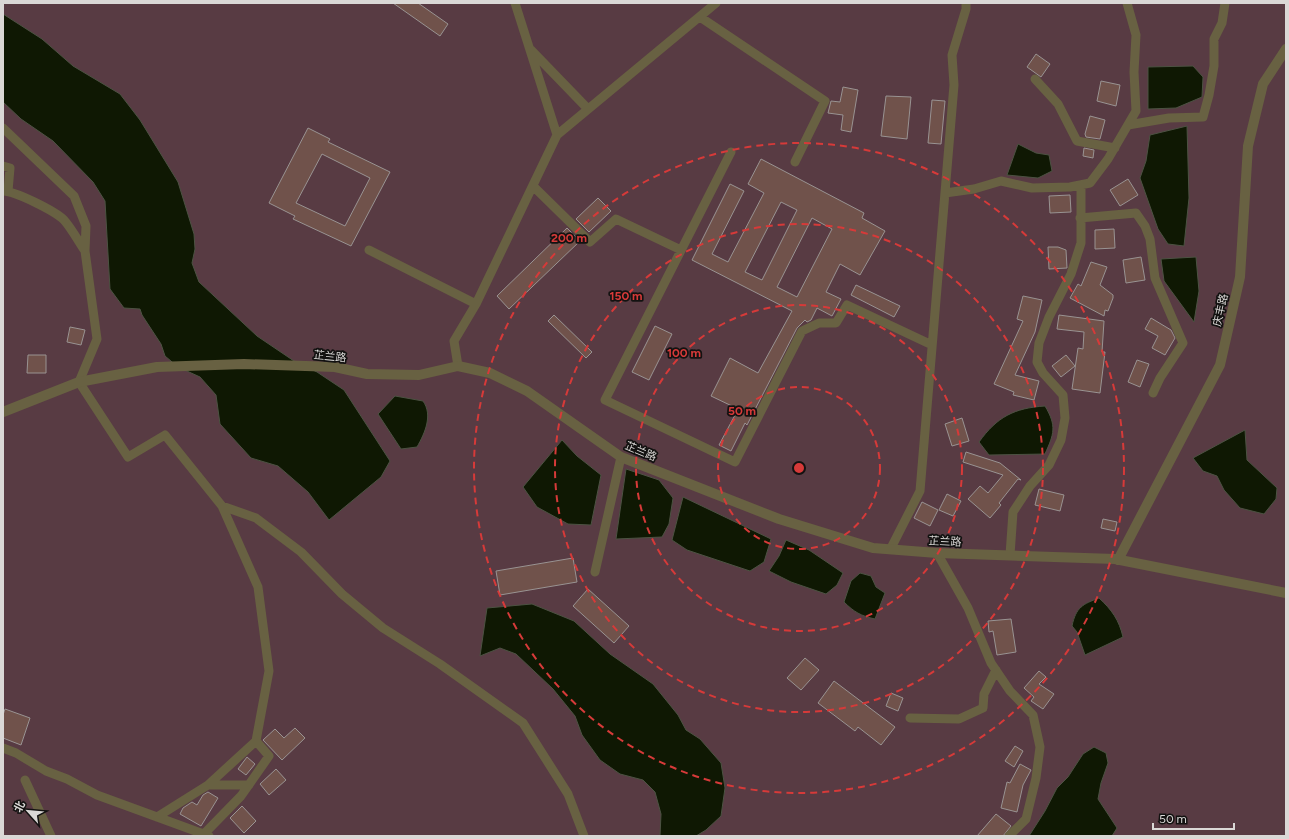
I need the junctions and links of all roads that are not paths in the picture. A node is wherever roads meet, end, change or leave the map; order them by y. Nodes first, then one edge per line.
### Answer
1 (515, 3) edge
2 (716, 3) edge
3 (966, 3) edge
4 (1127, 3) edge
5 (1225, 3) edge
6 (700, 17) junction
7 (530, 49) junction
8 (1286, 49) edge
9 (1035, 80) dead end
10 (588, 109) junction
11 (1128, 125) junction
12 (3, 128) edge
13 (557, 135) junction
14 (1115, 148) junction
15 (731, 152) dead end
16 (795, 162) dead end
17 (3, 166) edge
18 (1081, 185) junction
19 (533, 186) junction
20 (5, 192) edge
21 (945, 193) junction
22 (1080, 218) junction
23 (369, 250) dead end
24 (681, 250) junction
25 (85, 251) junction
26 (476, 304) junction
27 (932, 345) junction
28 (458, 366) junction
29 (79, 382) junction
30 (1153, 393) dead end
31 (3, 412) edge
32 (621, 457) junction
33 (222, 506) junction
34 (891, 548) junction
35 (938, 553) junction
36 (1010, 555) junction
37 (1118, 560) junction
38 (595, 572) dead end
39 (1286, 592) edge
40 (996, 670) junction
41 (910, 718) dead end
42 (256, 741) junction
43 (3, 748) edge
44 (25, 780) dead end
45 (208, 785) junction
46 (249, 785) junction
47 (157, 817) junction
48 (206, 835) edge
49 (51, 836) edge
50 (584, 836) edge
51 (1009, 836) edge

1 - 7 street
2 - 6 street
3 - 21 street
4 - 11 street
5 - 11 street
6 - 10 street
6 - 16 street
7 - 10 street
7 - 13 street
8 - 37 street, 庆丰路
9 - 14 street
10 - 13 street
11 - 14 street
12 - 25 street
13 - 19 street
14 - 18 street
15 - 24 street
17 - 20 street
18 - 21 street
18 - 22 street
19 - 24 street
19 - 26 street
20 - 25 street
21 - 27 street
22 - 30 street
22 - 36 street
23 - 26 street
24 - 27 street
25 - 29 street
26 - 28 street
27 - 34 street
28 - 29 street, 芷兰路
28 - 32 street, 芷兰路
29 - 31 street, 芷兰路
29 - 33 street
32 - 34 street, 芷兰路
32 - 38 street
33 - 42 street
33 - 50 street
34 - 35 street, 芷兰路
35 - 36 street, 芷兰路
35 - 40 street
36 - 37 street, 芷兰路
37 - 39 street, 芷兰路
40 - 41 street
40 - 51 street
42 - 45 street
42 - 46 street
43 - 47 street
44 - 49 street
45 - 46 street
45 - 47 street
46 - 48 street
47 - 48 street

